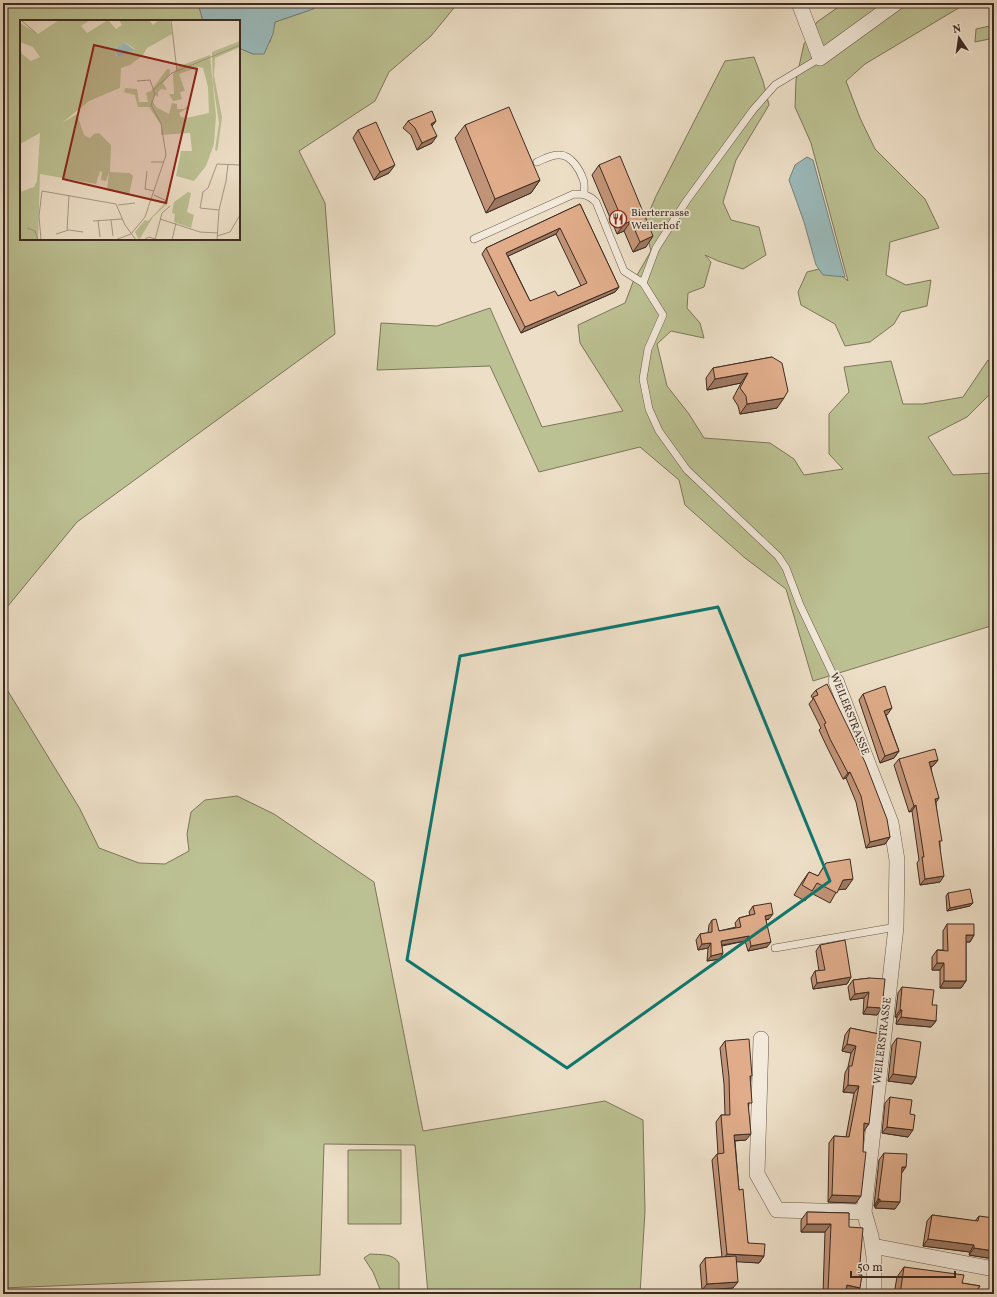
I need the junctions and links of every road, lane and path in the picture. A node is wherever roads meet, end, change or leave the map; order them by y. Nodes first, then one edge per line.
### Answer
1 (799, 3) edge
2 (896, 3) edge
3 (820, 58) junction
4 (537, 162) dead end
5 (584, 194) junction
6 (474, 239) dead end
7 (644, 283) junction
8 (836, 681) joint
9 (896, 927) junction
10 (775, 948) dead end
11 (761, 1039) dead end
12 (864, 1212) junction
13 (873, 1246) junction
14 (994, 1269) edge
15 (874, 1294) edge

1 - 3 street
2 - 3 street
3 - 7 lane
4 - 5 lane
5 - 6 lane
5 - 7 lane
7 - 8 lane, WEILERSTRASSE
8 - 9 street, WEILERSTRASSE
9 - 10 lane
9 - 12 street, WEILERSTRASSE
11 - 12 street
12 - 13 street, WEILERSTRASSE
13 - 14 street
13 - 15 street, WEILERSTRASSE

